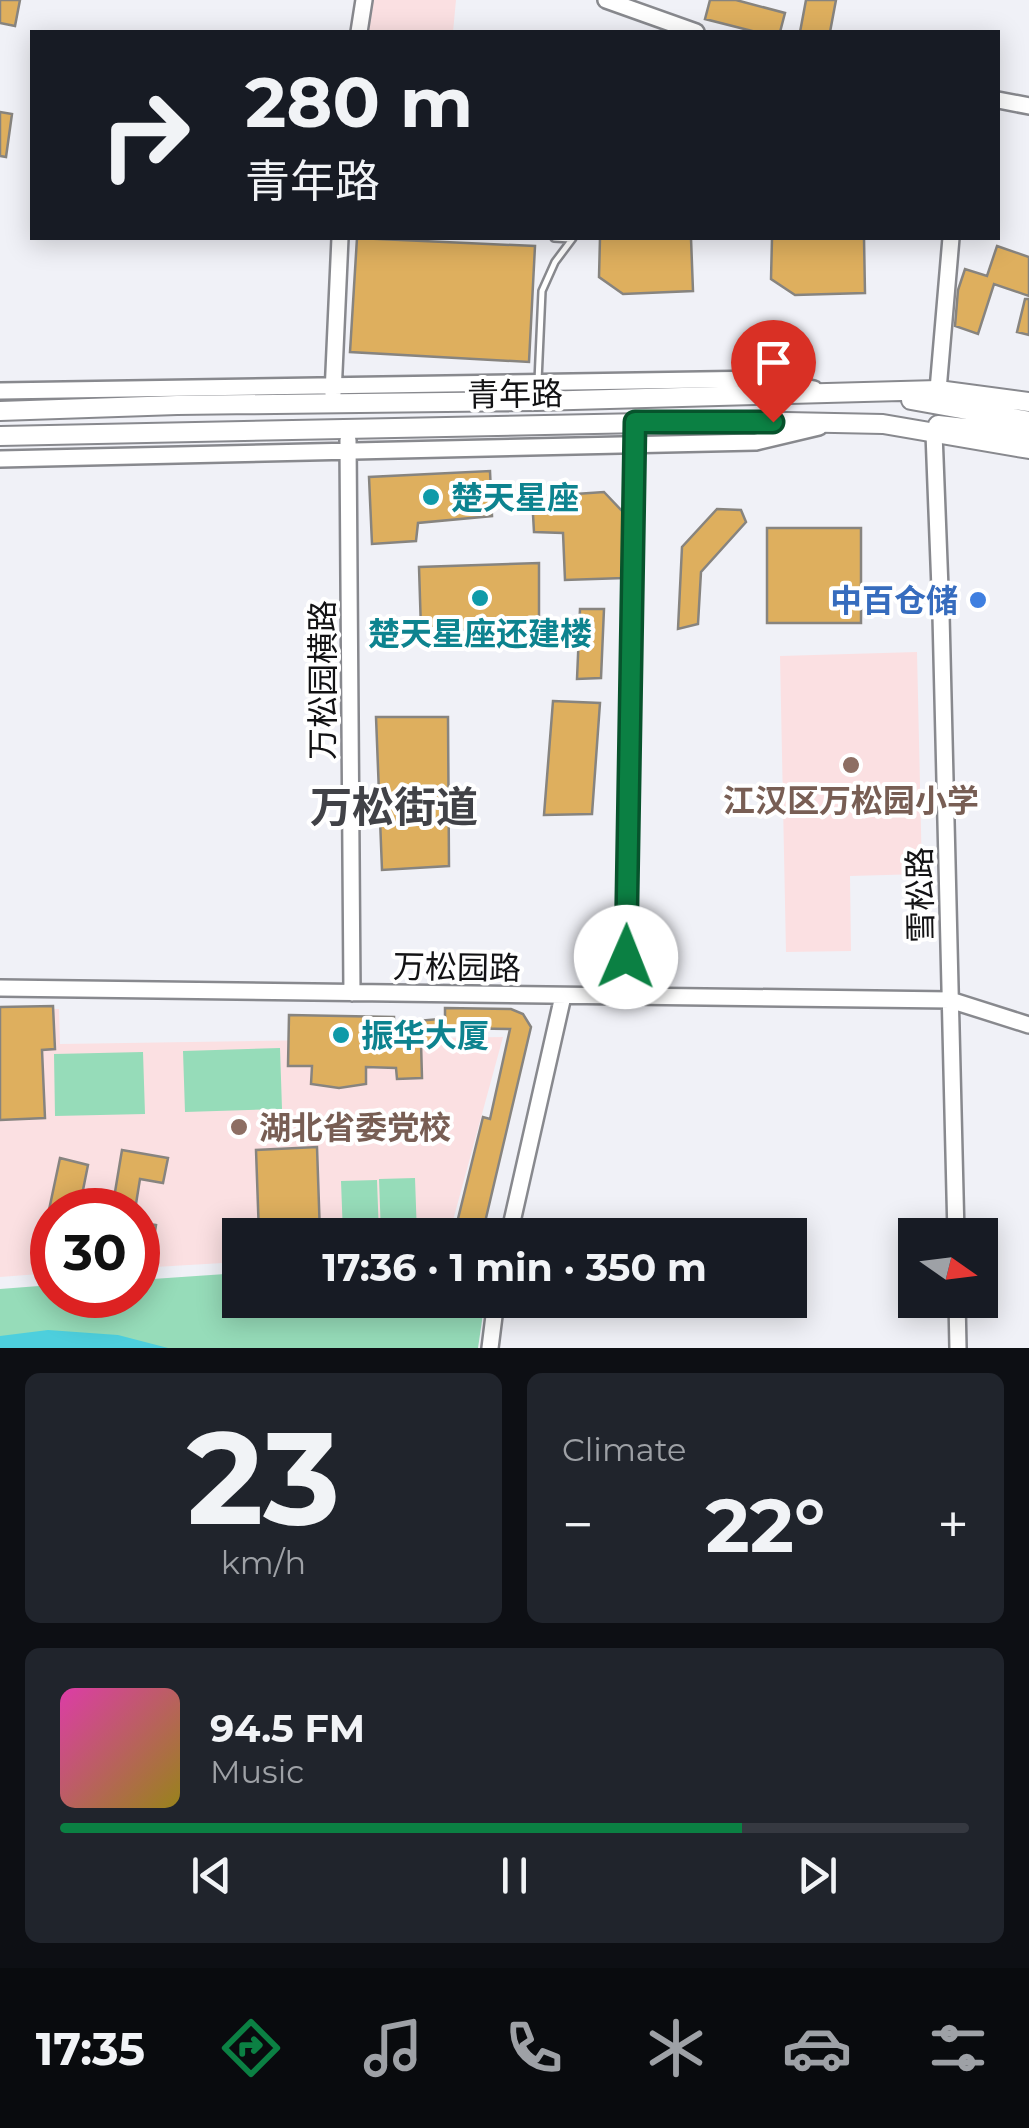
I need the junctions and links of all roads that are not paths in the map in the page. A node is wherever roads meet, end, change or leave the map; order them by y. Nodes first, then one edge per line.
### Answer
1 (364, 0) edge
2 (606, 0) edge
3 (658, 26) edge
4 (359, 30) edge
5 (683, 30) edge
6 (1000, 100) edge
7 (1029, 106) edge
8 (340, 240) edge
9 (571, 240) edge
10 (951, 240) edge
11 (538, 381) junction
12 (428, 383) junction
13 (938, 390) junction
14 (0, 391) edge
15 (333, 394) junction
16 (838, 394) junction
17 (871, 394) junction
18 (561, 400) junction
19 (1029, 402) edge
20 (0, 408) edge
21 (1029, 420) edge
22 (635, 422) junction
23 (561, 423) junction
24 (835, 423) junction
25 (882, 424) junction
26 (348, 426) junction
27 (934, 433) junction
28 (1029, 435) edge
29 (0, 436) edge
30 (634, 444) junction
31 (427, 448) junction
32 (1029, 449) edge
33 (348, 450) junction
34 (0, 459) edge
35 (0, 988) edge
36 (352, 993) junction
37 (563, 996) junction
38 (626, 996) junction
39 (950, 1000) junction
40 (1029, 1025) edge
41 (514, 1218) edge
42 (956, 1218) edge
43 (494, 1318) edge
44 (957, 1318) edge
45 (490, 1348) edge
46 (958, 1348) edge

1 - 4 street
2 - 3 street
3 - 5 street
6 - 7 street
8 - 15 street
9 - 11 lane
10 - 13 street
11 - 12 street
11 - 16 street
12 - 15 street
12 - 18 street
13 - 17 main road, 青年路
13 - 19 main road, 青年路
14 - 15 street
15 - 18 main road, 青年路
15 - 20 main road, 青年路
16 - 17 main road, 青年路
16 - 18 main road, 青年路
17 - 21 main road
22 - 23 main road, 青年路
22 - 24 main road, 青年路
22 - 30 street
23 - 26 main road, 青年路
23 - 31 street
24 - 25 main road, 青年路
24 - 30 street
25 - 27 main road, 青年路
25 - 28 main road
26 - 29 main road, 青年路
26 - 33 street, 万松园横路
27 - 32 main road, 青年路
27 - 39 street, 雪松路
30 - 31 street
30 - 38 street
31 - 33 street
33 - 34 street
33 - 36 street, 万松园横路
35 - 36 street, 万松园路
36 - 37 street, 万松园路
37 - 38 street, 万松园路
37 - 41 street
38 - 39 street, 万松园路
39 - 40 street, 万松园路
39 - 42 street, 雪松路
43 - 45 street
44 - 46 street

